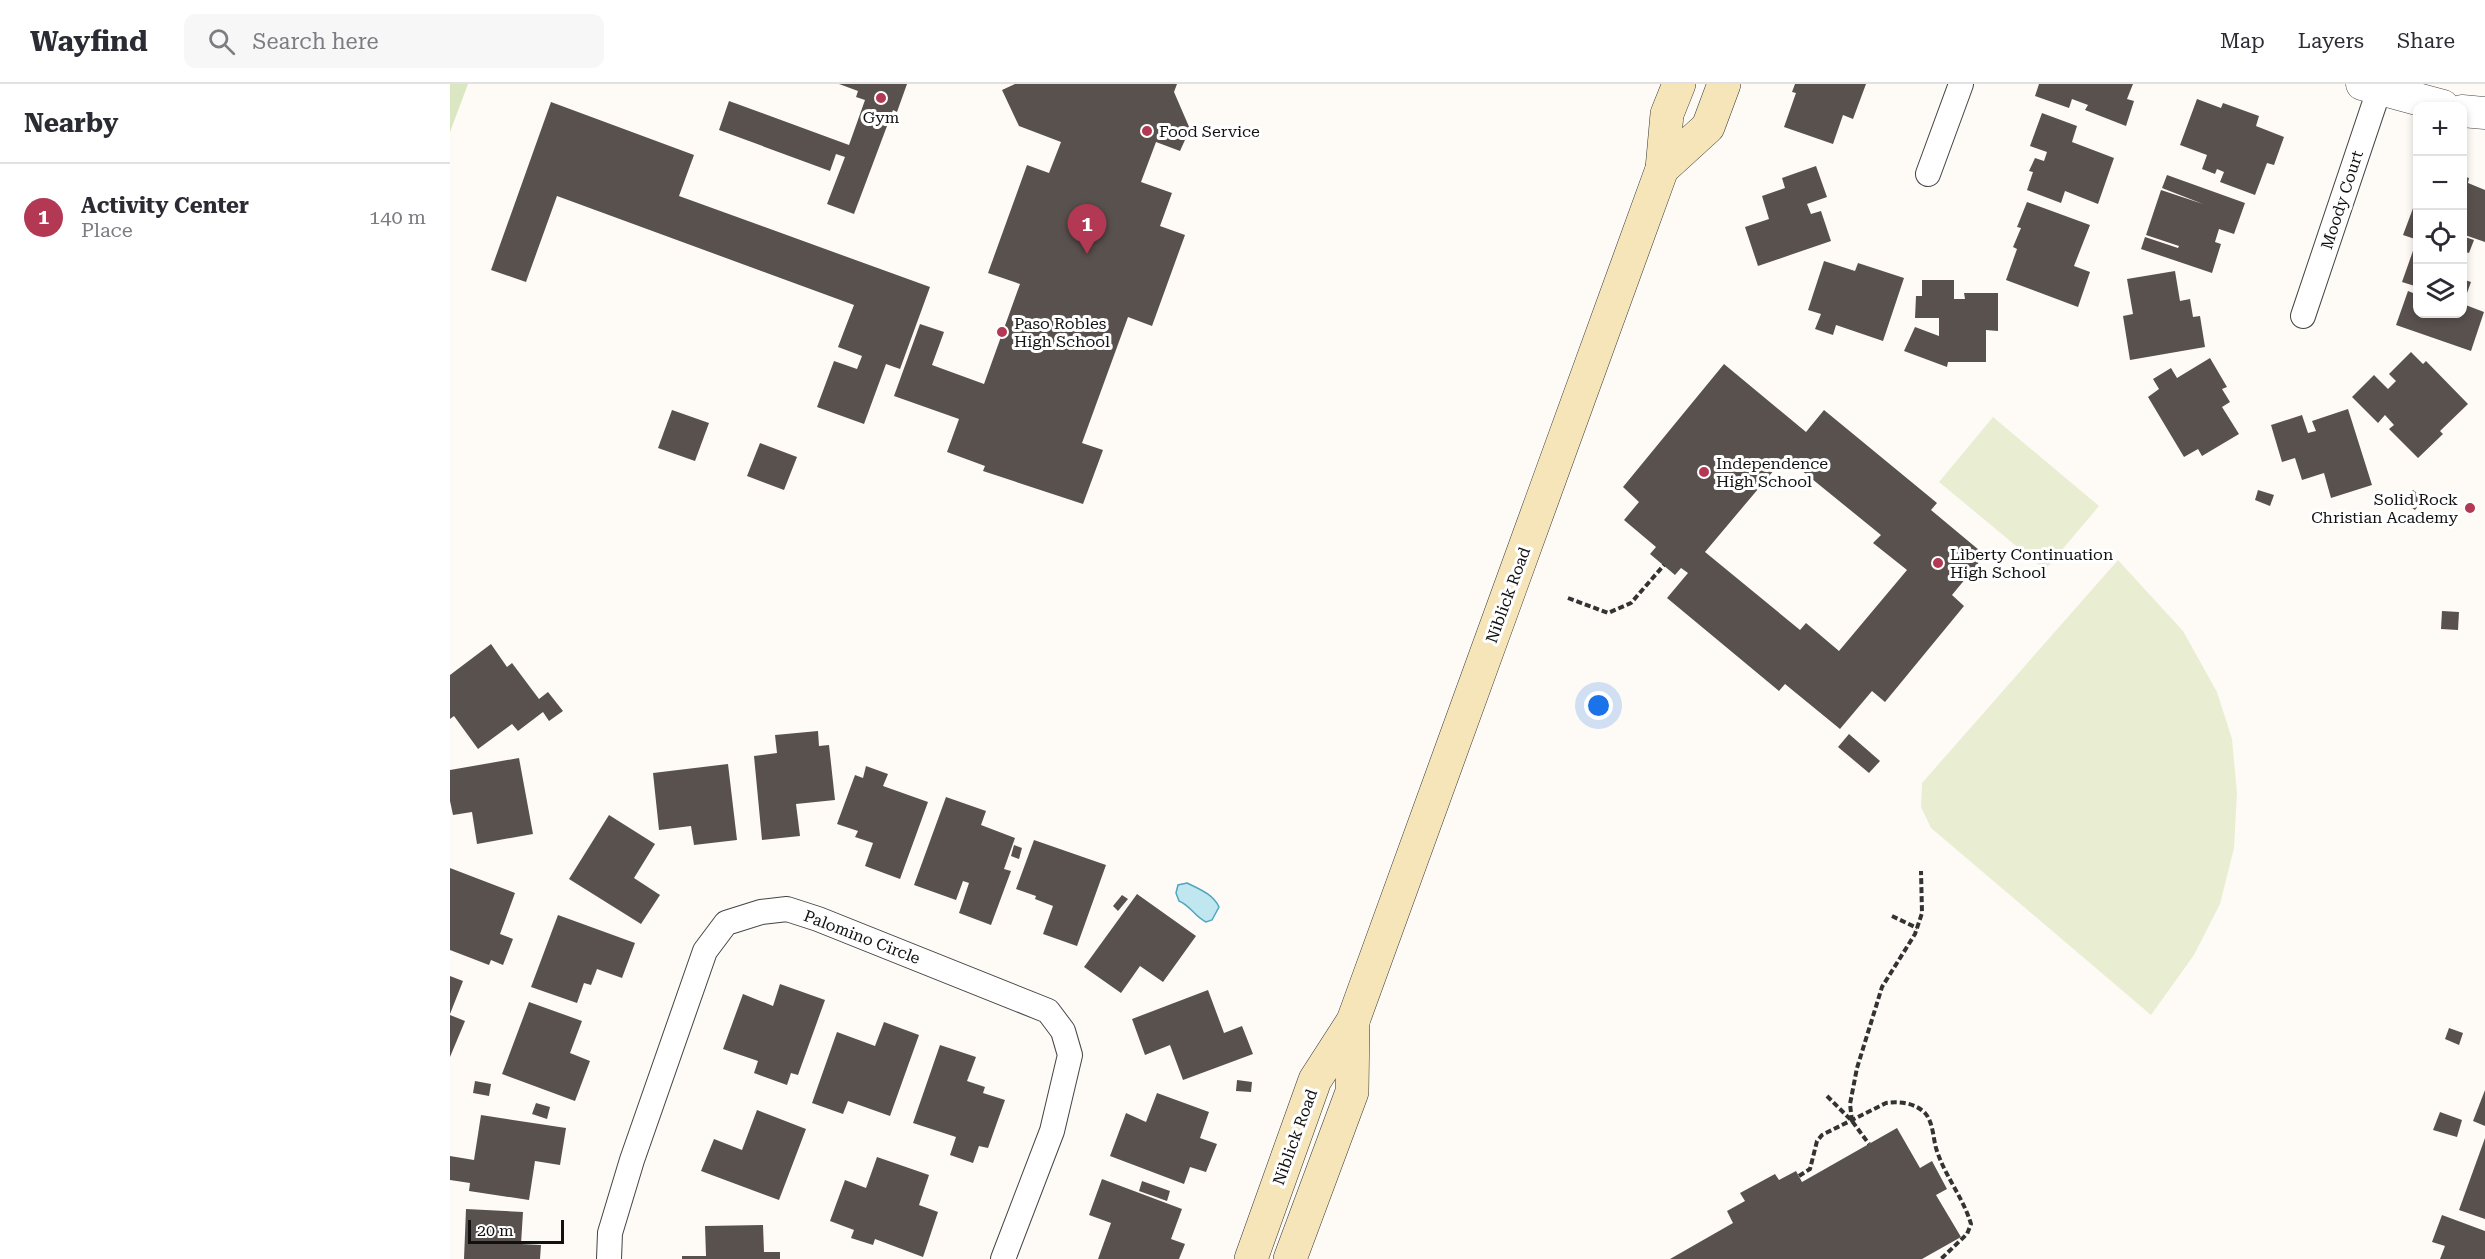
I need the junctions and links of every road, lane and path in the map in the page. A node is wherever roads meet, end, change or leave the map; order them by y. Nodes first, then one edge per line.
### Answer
1 (1679, 84) edge
2 (1724, 84) edge
3 (1961, 84) edge
4 (2374, 86) edge
5 (2429, 102) edge
6 (2467, 111) edge
7 (2485, 113) edge
8 (1662, 169) junction
9 (1928, 174) dead end
10 (2303, 316) dead end
11 (1664, 565) dead end
12 (1568, 598) dead end
13 (1921, 871) dead end
14 (1892, 916) dead end
15 (1917, 928) junction
16 (1353, 1021) junction
17 (1827, 1096) dead end
18 (1852, 1121) junction
19 (1869, 1144) dead end
20 (1799, 1176) dead end
21 (609, 1259) edge
22 (1003, 1259) edge
23 (1251, 1259) edge
24 (1290, 1259) edge
25 (1941, 1259) edge

1 - 8 main road, Niblick Road
2 - 8 main road, Niblick Road
3 - 9 street
4 - 5 street
4 - 10 street, Moody Court
6 - 7 street
8 - 16 main road, Niblick Road
11 - 12 path
13 - 15 path
14 - 15 path
15 - 18 path
16 - 23 main road, Niblick Road
16 - 24 main road, Niblick Road
17 - 18 path
18 - 19 path
18 - 20 path
18 - 25 path
21 - 22 street, Palomino Circle

